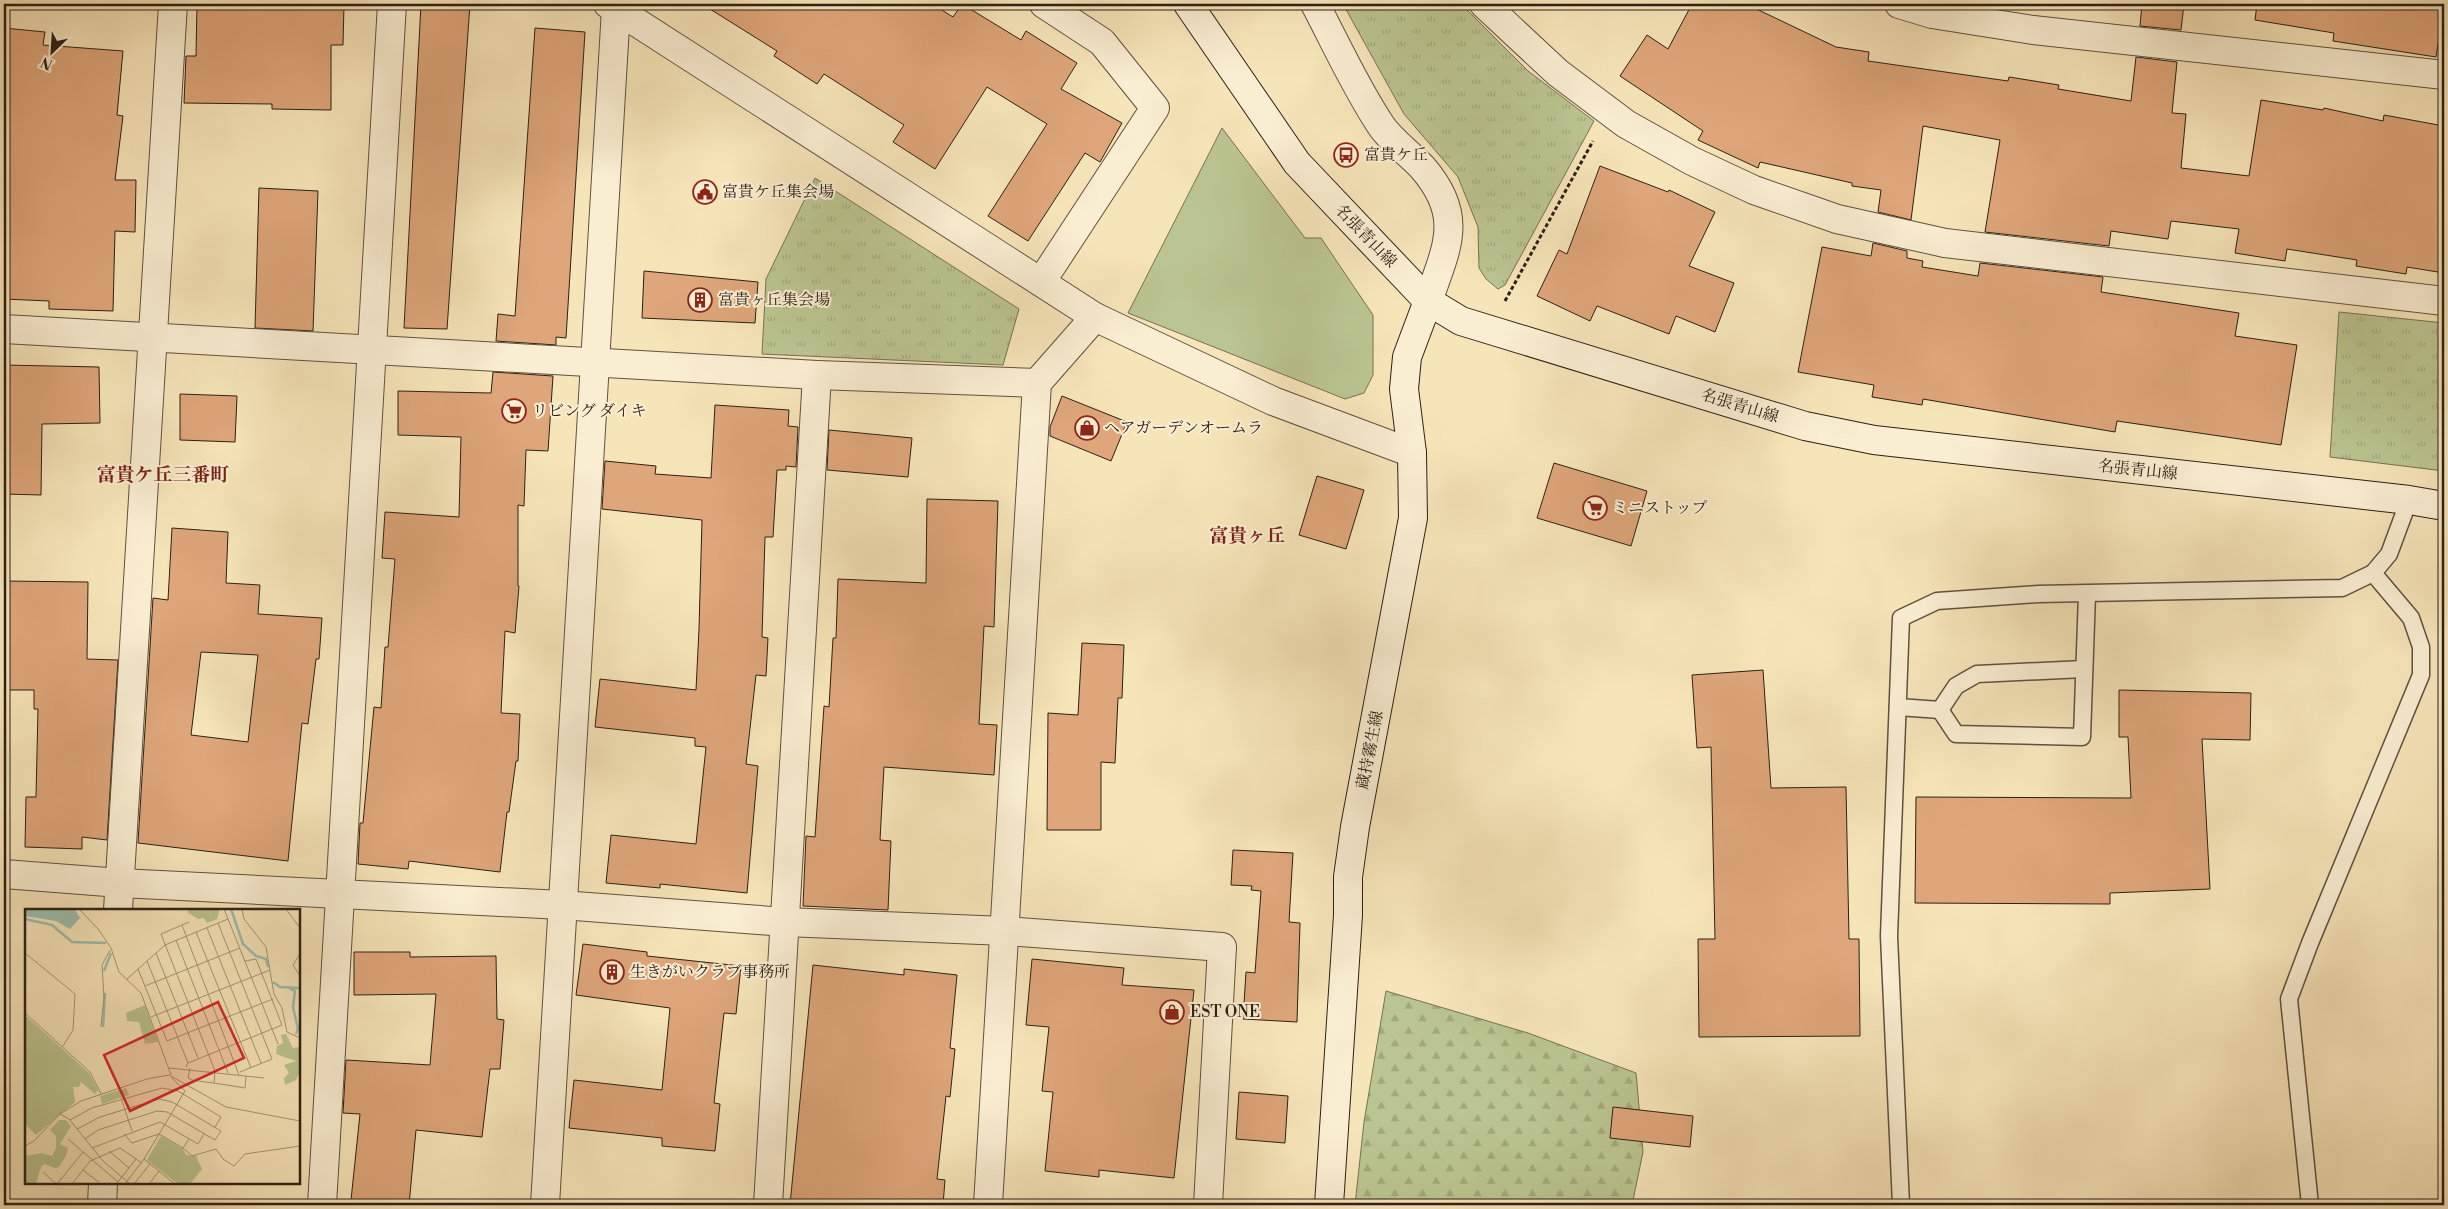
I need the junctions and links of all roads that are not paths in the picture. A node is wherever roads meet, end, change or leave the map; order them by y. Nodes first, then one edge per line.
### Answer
1 (173, 4) edge
2 (392, 4) edge
3 (1044, 4) edge
4 (1188, 4) edge
5 (1315, 4) edge
6 (1484, 4) edge
7 (1900, 4) edge
8 (614, 5) edge
9 (2444, 75) edge
10 (1041, 282) junction
11 (1428, 301) junction
12 (2444, 301) edge
13 (1095, 317) junction
14 (4, 329) edge
15 (152, 338) junction
16 (372, 349) junction
17 (596, 363) junction
18 (817, 375) junction
19 (1037, 383) junction
20 (1412, 453) junction
21 (2409, 500) junction
22 (2444, 506) edge
23 (2373, 573) junction
24 (2087, 594) junction
25 (2084, 669) junction
26 (1898, 707) junction
27 (1940, 710) junction
28 (4, 874) edge
29 (120, 883) junction
30 (341, 893) junction
31 (562, 905) junction
32 (118, 909) edge
33 (785, 922) junction
34 (1005, 931) junction
35 (103, 1184) edge
36 (102, 1205) edge
37 (322, 1205) edge
38 (545, 1205) edge
39 (768, 1205) edge
40 (988, 1205) edge
41 (1208, 1205) edge
42 (1329, 1205) edge
43 (1901, 1205) edge
44 (2310, 1205) edge

1 - 15 street
2 - 16 street
3 - 10 street
4 - 11 street, 名張青山線
5 - 11 street, 蔵持霧生線
6 - 12 street
7 - 9 street
8 - 10 street
8 - 17 street
10 - 13 street
11 - 20 street, 蔵持霧生線
11 - 21 street, 名張青山線
13 - 19 street
13 - 20 street
14 - 15 street
15 - 16 street
15 - 29 street
16 - 17 street
16 - 30 street
17 - 18 street
17 - 31 street
18 - 19 street
18 - 33 street
19 - 34 street
20 - 42 street, 蔵持霧生線
21 - 22 street, 名張青山線
21 - 23 lane
23 - 24 lane
23 - 44 lane
24 - 25 lane
24 - 26 lane
25 - 27 lane
25 - 27 lane
26 - 27 lane
26 - 43 lane
28 - 29 street
29 - 30 street
29 - 32 street
30 - 31 street
30 - 37 street
31 - 33 street
31 - 38 street
33 - 34 street
33 - 39 street
34 - 40 street
34 - 41 street
35 - 36 street

